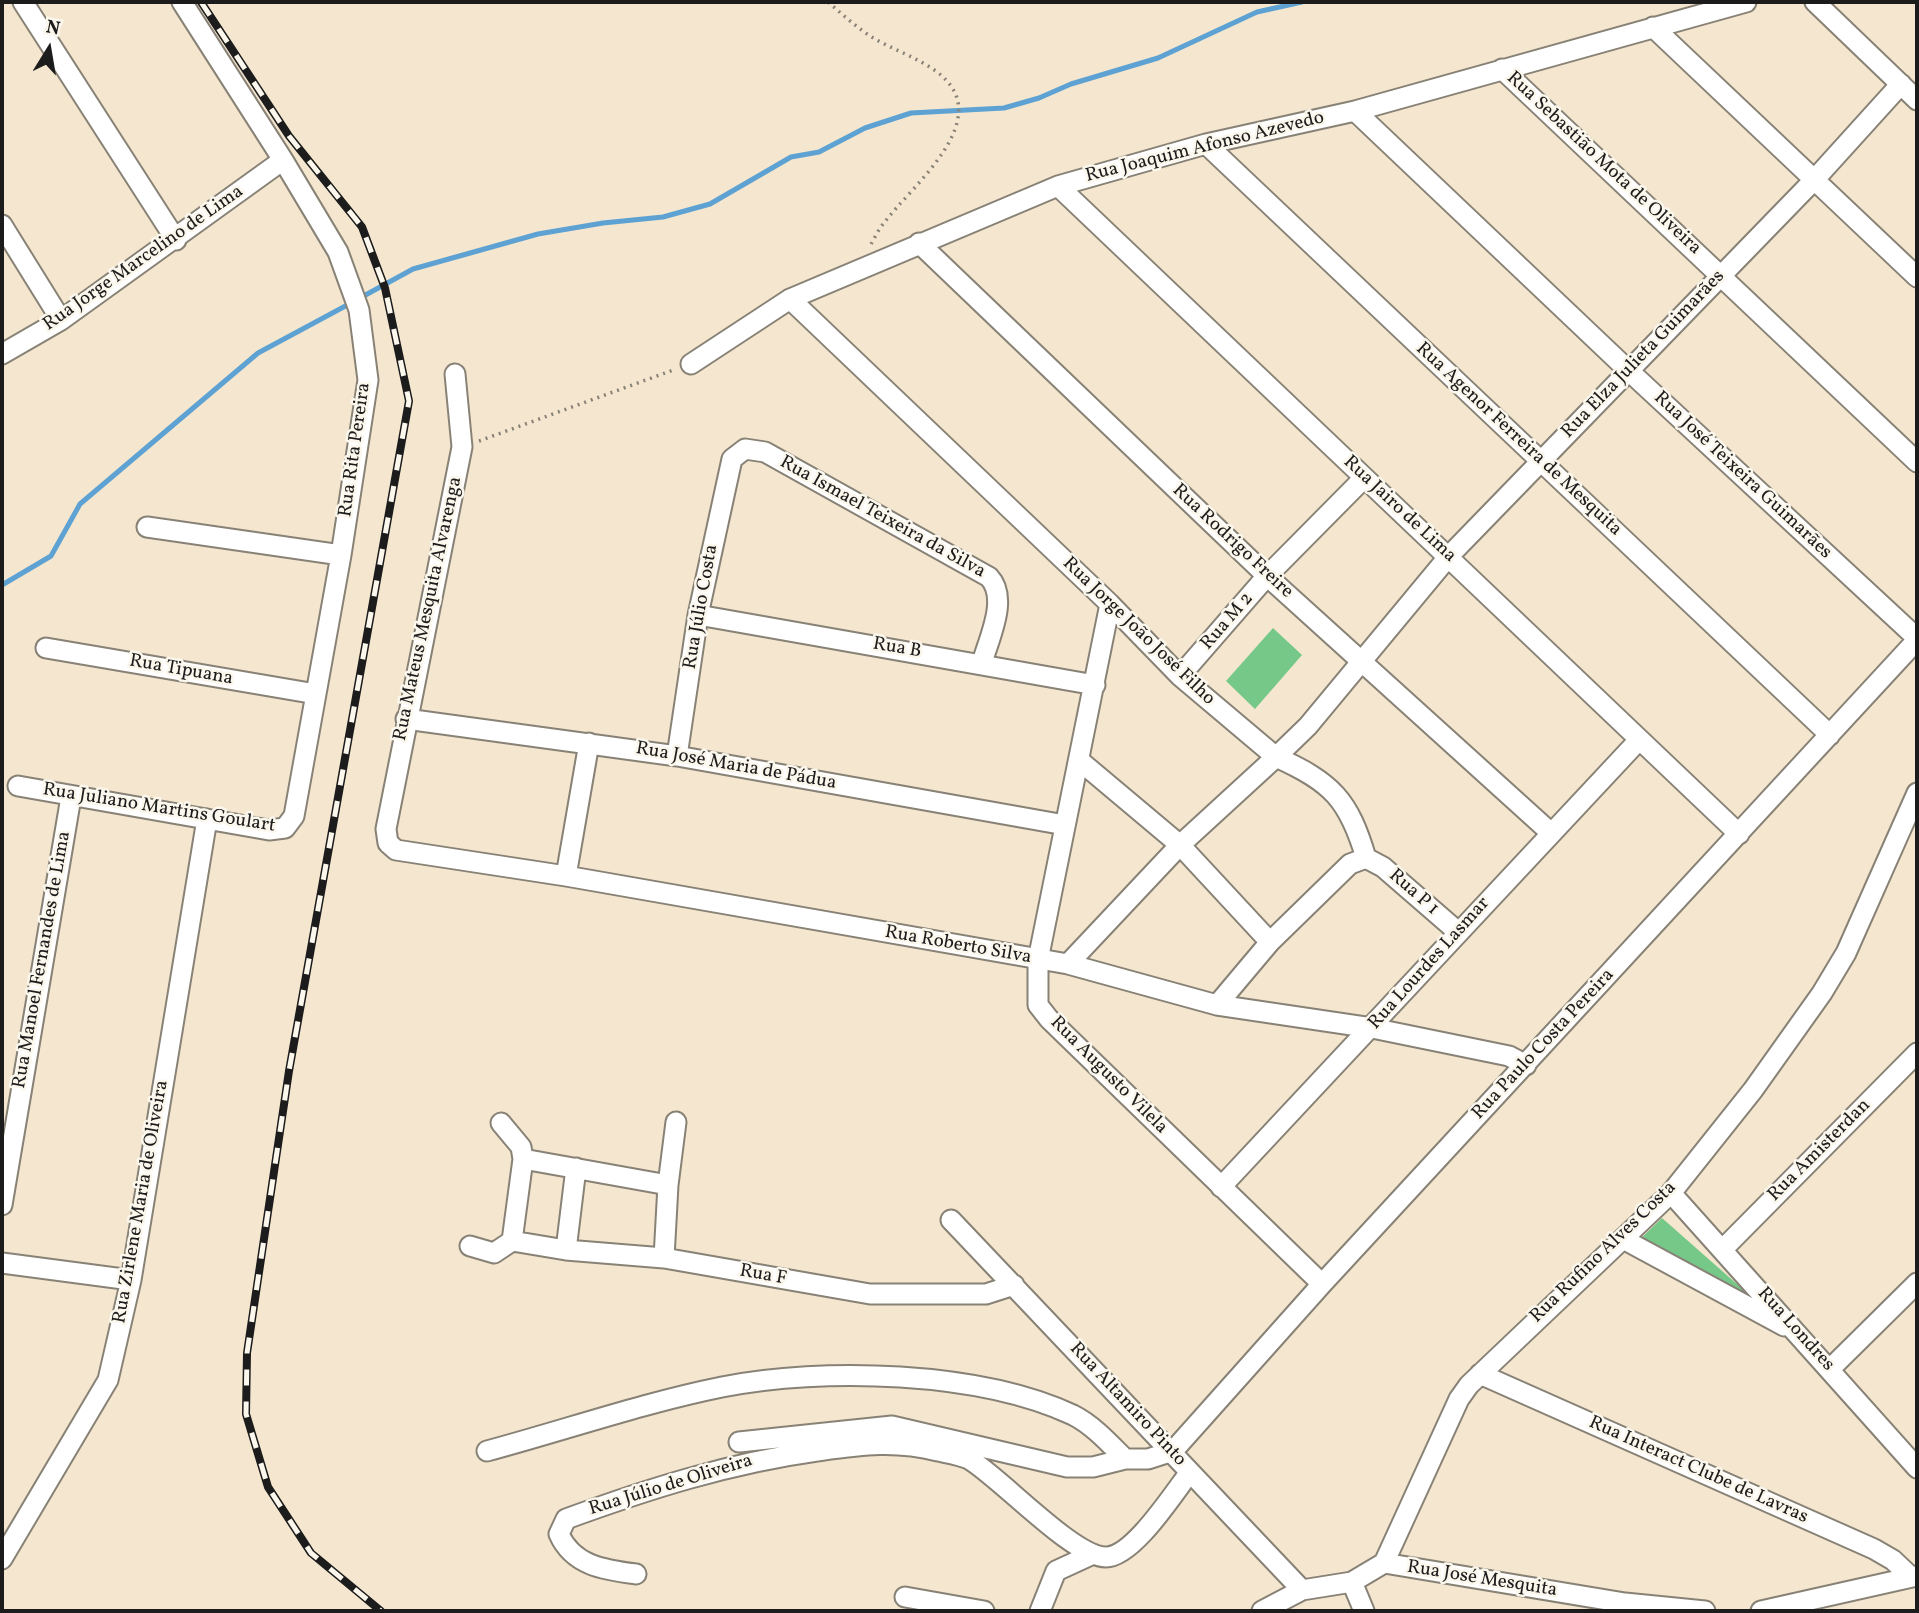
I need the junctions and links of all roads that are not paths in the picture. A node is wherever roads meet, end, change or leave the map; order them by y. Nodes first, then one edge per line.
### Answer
1 (23, 2) edge
2 (182, 2) edge
3 (1746, 2) edge
4 (1815, 2) edge
5 (1653, 27) junction
6 (1502, 69) junction
7 (1901, 83) junction
8 (1917, 100) edge
9 (1355, 111) junction
10 (1206, 144) junction
11 (283, 160) junction
12 (1815, 179) junction
13 (1058, 186) junction
14 (2, 225) edge
15 (176, 240) junction
16 (919, 243) junction
17 (1721, 275) junction
18 (1917, 276) edge
19 (790, 299) junction
20 (61, 320) junction
21 (2, 354) edge
22 (691, 364) road end
23 (1629, 371) junction
24 (455, 374) dead end
25 (732, 459) joint
26 (1541, 462) junction
27 (1917, 462) edge
28 (1364, 478) junction
29 (147, 527) dead end
30 (341, 555) junction
31 (1448, 556) junction
32 (1267, 576) junction
33 (1110, 604) junction
34 (698, 615) junction
35 (1917, 639) edge
36 (46, 648) dead end
37 (1360, 660) junction
38 (982, 663) junction
39 (1181, 676) junction
40 (1095, 685) junction
41 (316, 694) junction
42 (406, 719) junction
43 (1830, 735) junction
44 (1638, 741) junction
45 (589, 743) junction
46 (677, 757) junction
47 (1276, 757) junction
48 (1080, 761) junction
49 (18, 786) dead end
50 (1917, 795) edge
51 (71, 797) junction
52 (294, 816) joint
53 (207, 819) junction
54 (1065, 825) junction
55 (1551, 833) junction
56 (1739, 834) junction
57 (388, 843) joint
58 (1180, 845) junction
59 (1366, 858) junction
60 (566, 876) junction
61 (1458, 932) junction
62 (1270, 942) junction
63 (1038, 960) junction
64 (1068, 964) junction
65 (1217, 1004) junction
66 (1372, 1028) junction
67 (1917, 1053) edge
68 (1526, 1065) junction
69 (676, 1122) dead end
70 (501, 1123) dead end
71 (523, 1159) junction
72 (576, 1168) junction
73 (668, 1185) junction
74 (1221, 1187) junction
75 (1671, 1193) junction
76 (2, 1205) edge
77 (951, 1220) dead end
78 (1623, 1239) junction
79 (512, 1241) junction
80 (471, 1246) dead end
81 (1723, 1249) junction
82 (566, 1250) junction
83 (664, 1258) junction
84 (2, 1263) edge
85 (131, 1280) junction
86 (1917, 1283) edge
87 (1322, 1284) junction
88 (1014, 1286) junction
89 (1791, 1329) junction
90 (1830, 1369) junction
91 (1479, 1374) junction
92 (739, 1442) dead end
93 (487, 1451) dead end
94 (1173, 1451) junction
95 (1125, 1459) junction
96 (1917, 1468) edge
97 (1190, 1472) junction
98 (1093, 1554) junction
99 (2, 1559) edge
100 (1384, 1563) junction
101 (636, 1574) dead end
102 (1914, 1576) edge
103 (1352, 1582) junction
104 (1302, 1590) junction
105 (905, 1597) dead end
106 (984, 1611) edge
107 (1040, 1611) edge
108 (1262, 1611) edge
109 (1364, 1611) edge
110 (1704, 1611) edge
111 (1761, 1611) edge

1 - 15 street
2 - 11 street, Rua Rita Pereira
3 - 5 street, Rua Joaquim Afonso Azevedo
4 - 7 street
5 - 6 street, Rua Joaquim Afonso Azevedo
5 - 12 street
6 - 9 street, Rua Joaquim Afonso Azevedo
6 - 17 street, Rua Sebastião Mota de Oliveira
7 - 8 street
7 - 12 street, Rua Elza Julieta Guimarães
9 - 10 street, Rua Joaquim Afonso Azevedo
9 - 23 street, Rua José Teixeira Guimarães
10 - 13 street, Rua Joaquim Afonso Azevedo
10 - 26 street, Rua Agenor Ferreira de Mesquita
11 - 15 street, Rua Jorge Marcelino de Lima
11 - 30 street, Rua Rita Pereira
12 - 17 street, Rua Elza Julieta Guimarães
12 - 18 street
13 - 16 street, Rua Joaquim Afonso Azevedo
13 - 28 street, Rua Jairo de Lima
14 - 20 street
15 - 20 street, Rua Jorge Marcelino de Lima
16 - 19 street, Rua Joaquim Afonso Azevedo
16 - 32 street, Rua Rodrigo Freire
17 - 23 street, Rua Elza Julieta Guimarães
17 - 27 street, Rua Sebastião Mota de Oliveira
19 - 22 street, Rua Joaquim Afonso Azevedo
19 - 33 street, Rua Jorge João José Filho
20 - 21 street, Rua Jorge Marcelino de Lima
23 - 26 street, Rua Elza Julieta Guimarães
23 - 35 street, Rua José Teixeira Guimarães
24 - 42 street, Rua Mateus Mesquita Alvarenga
25 - 34 street, Rua Júlio Costa
25 - 38 street, Rua Ismael Teixeira da Silva
26 - 31 street, Rua Elza Julieta Guimarães
26 - 43 street, Rua Agenor Ferreira de Mesquita
28 - 31 street, Rua Jairo de Lima
28 - 32 street, Rua M 2
29 - 30 street
30 - 41 street, Rua Rita Pereira
31 - 37 street, Rua Elza Julieta Guimarães
31 - 44 street, Rua Jairo de Lima
32 - 37 street, Rua Rodrigo Freire
32 - 39 street, Rua M 2
33 - 39 street, Rua Jorge João José Filho
33 - 40 street, Rua Augusto Vilela
34 - 38 street, Rua B
34 - 46 street, Rua Júlio Costa
35 - 43 street, Rua Paulo Costa Pereira
36 - 41 street, Rua Tipuana
37 - 47 street, Rua Elza Julieta Guimarães
37 - 55 street, Rua Rodrigo Freire
38 - 40 street, Rua B
39 - 47 street, Rua Jorge João José Filho
40 - 48 street, Rua Augusto Vilela
41 - 52 street, Rua Rita Pereira
42 - 45 street, Rua José Maria de Pádua
42 - 57 street, Rua Mateus Mesquita Alvarenga
43 - 56 street, Rua Paulo Costa Pereira
44 - 55 street, Rua Lourdes Lasmar
44 - 56 street, Rua Jairo de Lima
45 - 46 street, Rua José Maria de Pádua
45 - 60 street
46 - 54 street, Rua José Maria de Pádua
47 - 58 street
47 - 59 street, Rua Jorge João José Filho
48 - 54 street, Rua Augusto Vilela
48 - 58 street
49 - 51 street, Rua Juliano Martins Goulart
50 - 75 street, Rua Rufino Alves Costa
51 - 53 street, Rua Juliano Martins Goulart
51 - 76 street, Rua Manoel Fernandes de Lima
52 - 53 street, Rua Juliano Martins Goulart
53 - 85 street, Rua Zirlene Maria de Oliveira
54 - 63 street, Rua Augusto Vilela
55 - 61 street, Rua Lourdes Lasmar
56 - 68 street, Rua Paulo Costa Pereira
57 - 60 street, Rua Roberto Silva
58 - 62 street
58 - 64 street
59 - 61 street, Rua P 1
59 - 62 street
60 - 63 street, Rua Roberto Silva
61 - 66 street, Rua Lourdes Lasmar
62 - 65 street
63 - 64 street, Rua Roberto Silva
63 - 74 street, Rua Augusto Vilela
64 - 65 street, Rua Roberto Silva
65 - 66 street, Rua Roberto Silva
66 - 68 street, Rua Roberto Silva
66 - 74 street, Rua Lourdes Lasmar
67 - 81 street, Rua Amisterdan
68 - 87 street, Rua Paulo Costa Pereira
69 - 73 street
70 - 71 street
71 - 72 street
71 - 79 street
72 - 73 street
72 - 82 street
73 - 83 street
74 - 87 street, Rua Augusto Vilela
75 - 78 street, Rua Rufino Alves Costa
75 - 81 street, Rua Londres
77 - 88 street, Rua Altamiro Pinto
78 - 89 street
78 - 91 street, Rua Rufino Alves Costa
79 - 80 street
79 - 82 street, Rua F
81 - 89 street, Rua Londres
82 - 83 street, Rua F
83 - 88 street, Rua F
84 - 85 street
85 - 99 street, Rua Zirlene Maria de Oliveira
86 - 90 street
87 - 94 street, Rua Paulo Costa Pereira
88 - 94 street, Rua Altamiro Pinto
89 - 90 street, Rua Londres
90 - 96 street, Rua Londres
91 - 100 street, Rua Rufino Alves Costa
91 - 102 street, Rua Interact Clube de Lavras
92 - 95 street
93 - 95 street
94 - 95 street
94 - 97 street, Rua Altamiro Pinto
97 - 98 street
97 - 104 street, Rua Altamiro Pinto
98 - 101 street, Rua Júlio de Oliveira
98 - 107 street
100 - 103 street
100 - 110 street, Rua José Mesquita
102 - 111 street
103 - 104 street
103 - 109 street
104 - 108 street
105 - 106 street

